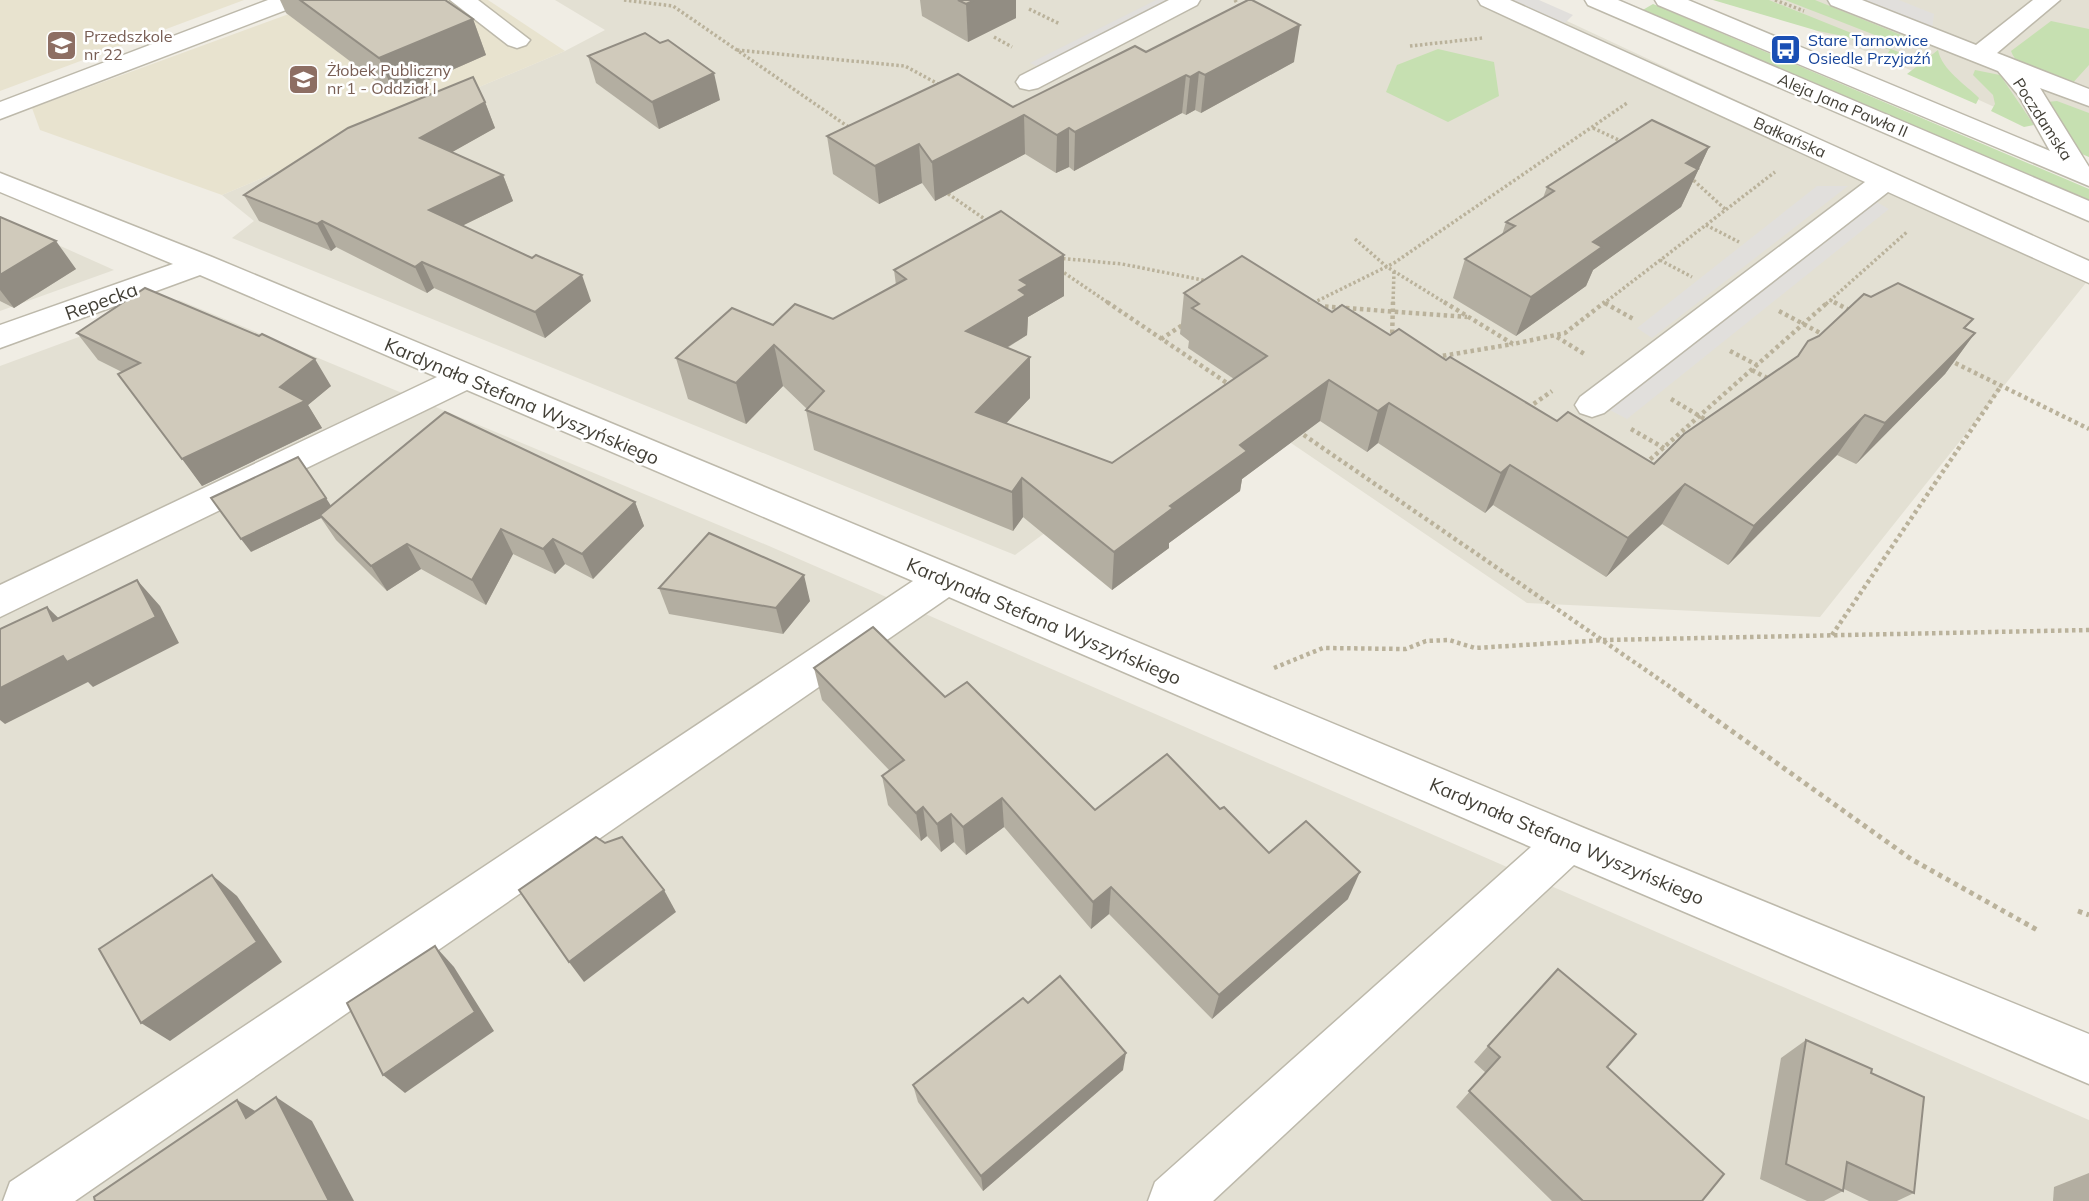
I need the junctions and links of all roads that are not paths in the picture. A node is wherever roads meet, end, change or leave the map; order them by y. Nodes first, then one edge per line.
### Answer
1 (290, 0) edge
2 (462, 0) edge
3 (1188, 0) edge
4 (1490, 0) edge
5 (1597, 0) edge
6 (1667, 0) edge
7 (1840, 0) edge
8 (2048, 0) edge
9 (517, 40) dead end
10 (1979, 55) junction
11 (2007, 66) junction
12 (1029, 82) dead end
13 (2089, 98) edge
14 (0, 111) edge
15 (2083, 175) edge
16 (1886, 180) junction
17 (0, 182) edge
18 (2089, 212) edge
19 (201, 264) junction
20 (2089, 273) edge
21 (0, 337) edge
22 (465, 377) junction
23 (1592, 405) dead end
24 (946, 579) junction
25 (0, 602) edge
26 (1567, 842) junction
27 (2089, 1059) edge
28 (29, 1201) edge
29 (1174, 1201) edge

1 - 14 street
2 - 9 street
3 - 12 street
4 - 16 street, Bałkańska
5 - 18 street, Aleja Jana Pawła II
6 - 15 street, Aleja Jana Pawła II
7 - 10 street
8 - 10 street
10 - 11 street
11 - 13 street
11 - 15 street, Poczdamska
16 - 20 street, Bałkańska
16 - 23 street
17 - 19 street, Kardynała Stefana Wyszyńskiego
19 - 21 street, Repecka
19 - 22 street, Kardynała Stefana Wyszyńskiego
22 - 24 street, Kardynała Stefana Wyszyńskiego
22 - 25 street
24 - 26 street, Kardynała Stefana Wyszyńskiego
24 - 28 street
26 - 27 street, Kardynała Stefana Wyszyńskiego
26 - 29 street

